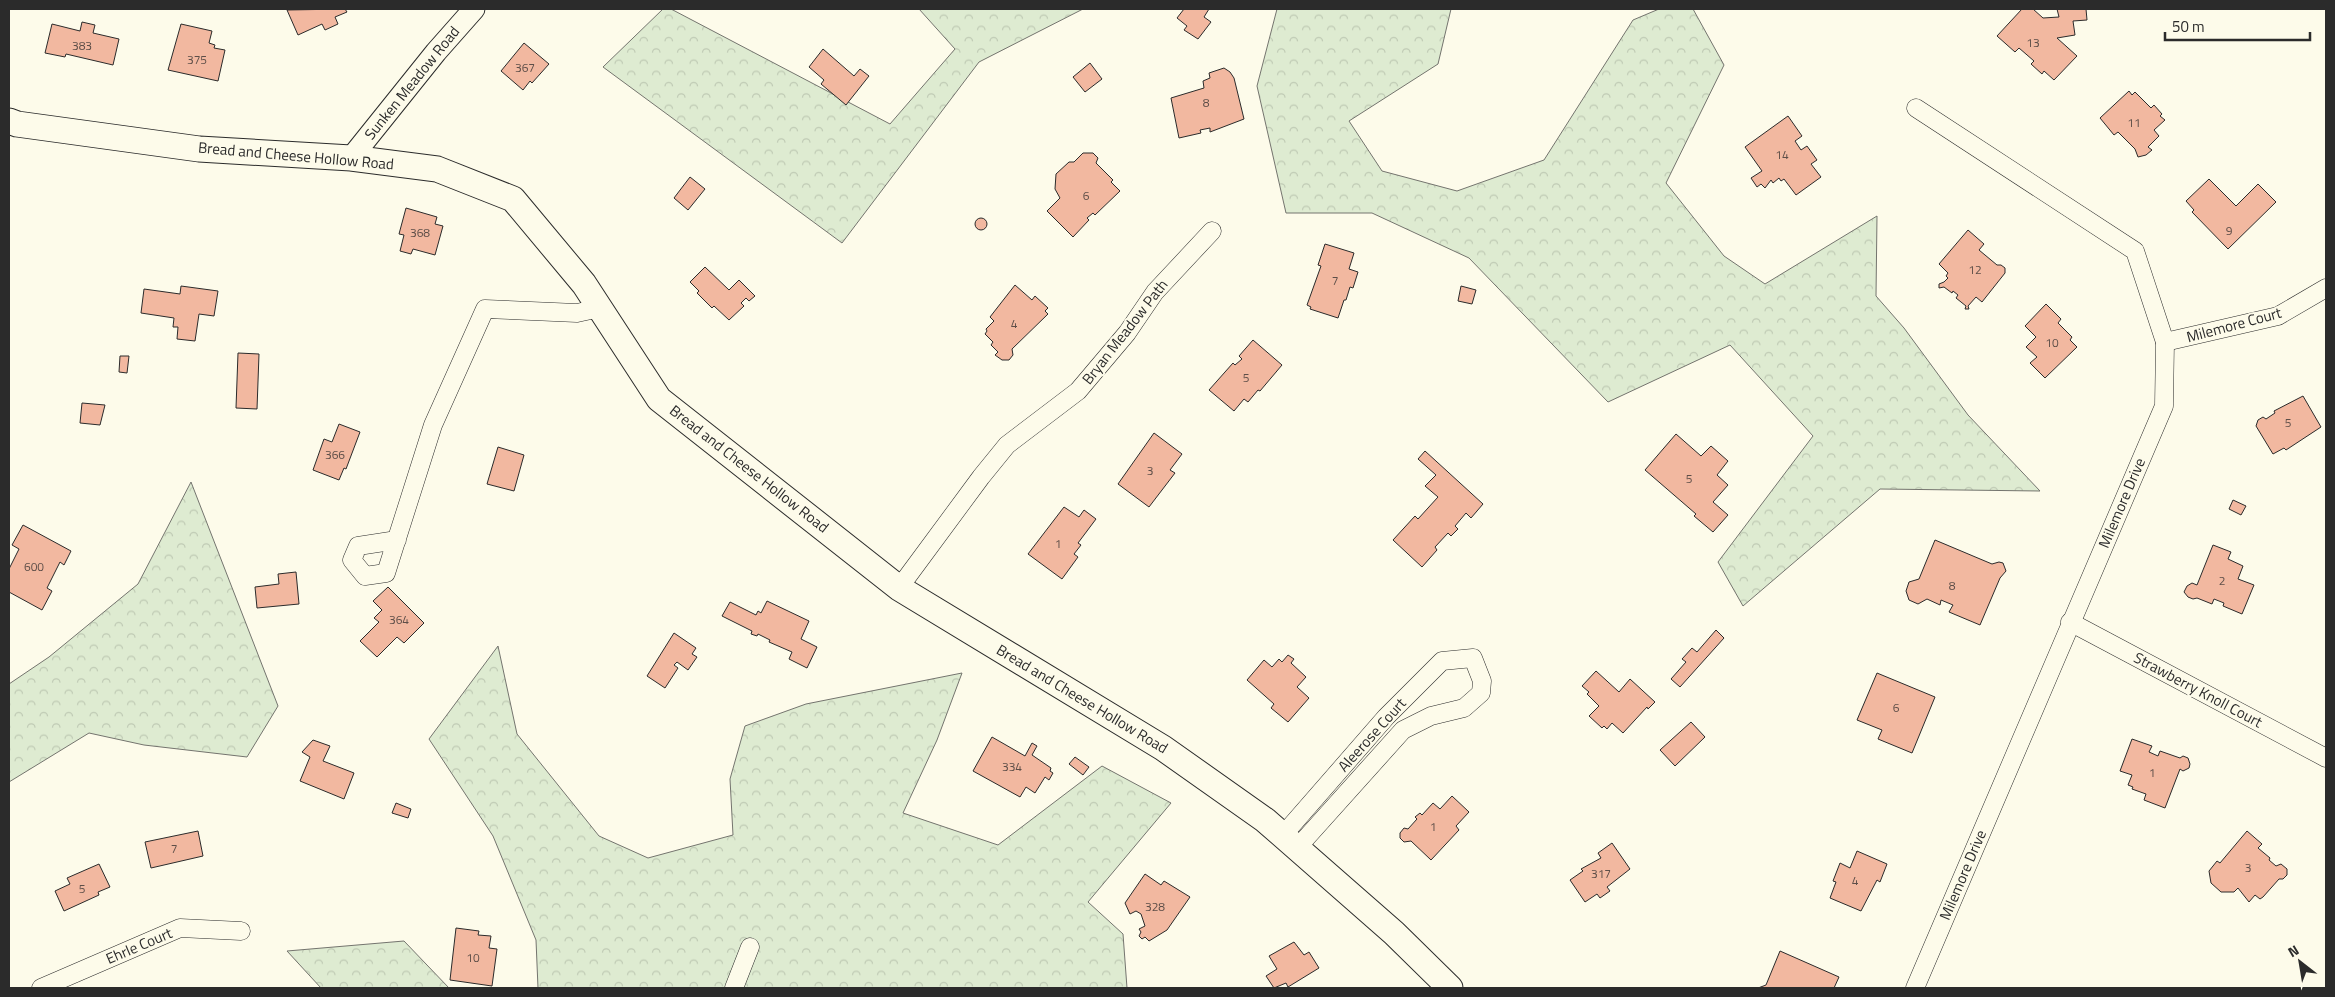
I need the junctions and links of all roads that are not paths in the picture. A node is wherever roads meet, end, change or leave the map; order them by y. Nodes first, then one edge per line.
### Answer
1 (474, 9) edge
2 (1916, 108) dead end
3 (9, 121) edge
4 (351, 158) junction
5 (1212, 231) dead end
6 (2326, 288) edge
7 (600, 308) junction
8 (2166, 342) junction
9 (397, 540) dead end
10 (899, 588) junction
11 (2070, 622) junction
12 (2326, 758) edge
13 (1291, 841) junction
14 (241, 931) dead end
15 (750, 948) dead end
16 (42, 988) edge
17 (734, 988) edge
18 (1450, 988) edge
19 (1915, 988) edge

1 - 4 street, Sunken Meadow Road
2 - 8 street, Milemore Drive
3 - 4 main road, Bread and Cheese Hollow Road
4 - 7 main road, Bread and Cheese Hollow Road
5 - 10 street, Bryan Meadow Path
6 - 8 street, Milemore Court
7 - 9 street
7 - 10 main road, Bread and Cheese Hollow Road
8 - 11 street, Milemore Drive
10 - 13 main road, Bread and Cheese Hollow Road
11 - 12 street, Strawberry Knoll Court
11 - 19 street, Milemore Drive
13 - 13 street, Aleerose Court
13 - 18 main road, Bread and Cheese Hollow Road
14 - 16 street, Ehrle Court
15 - 17 street

